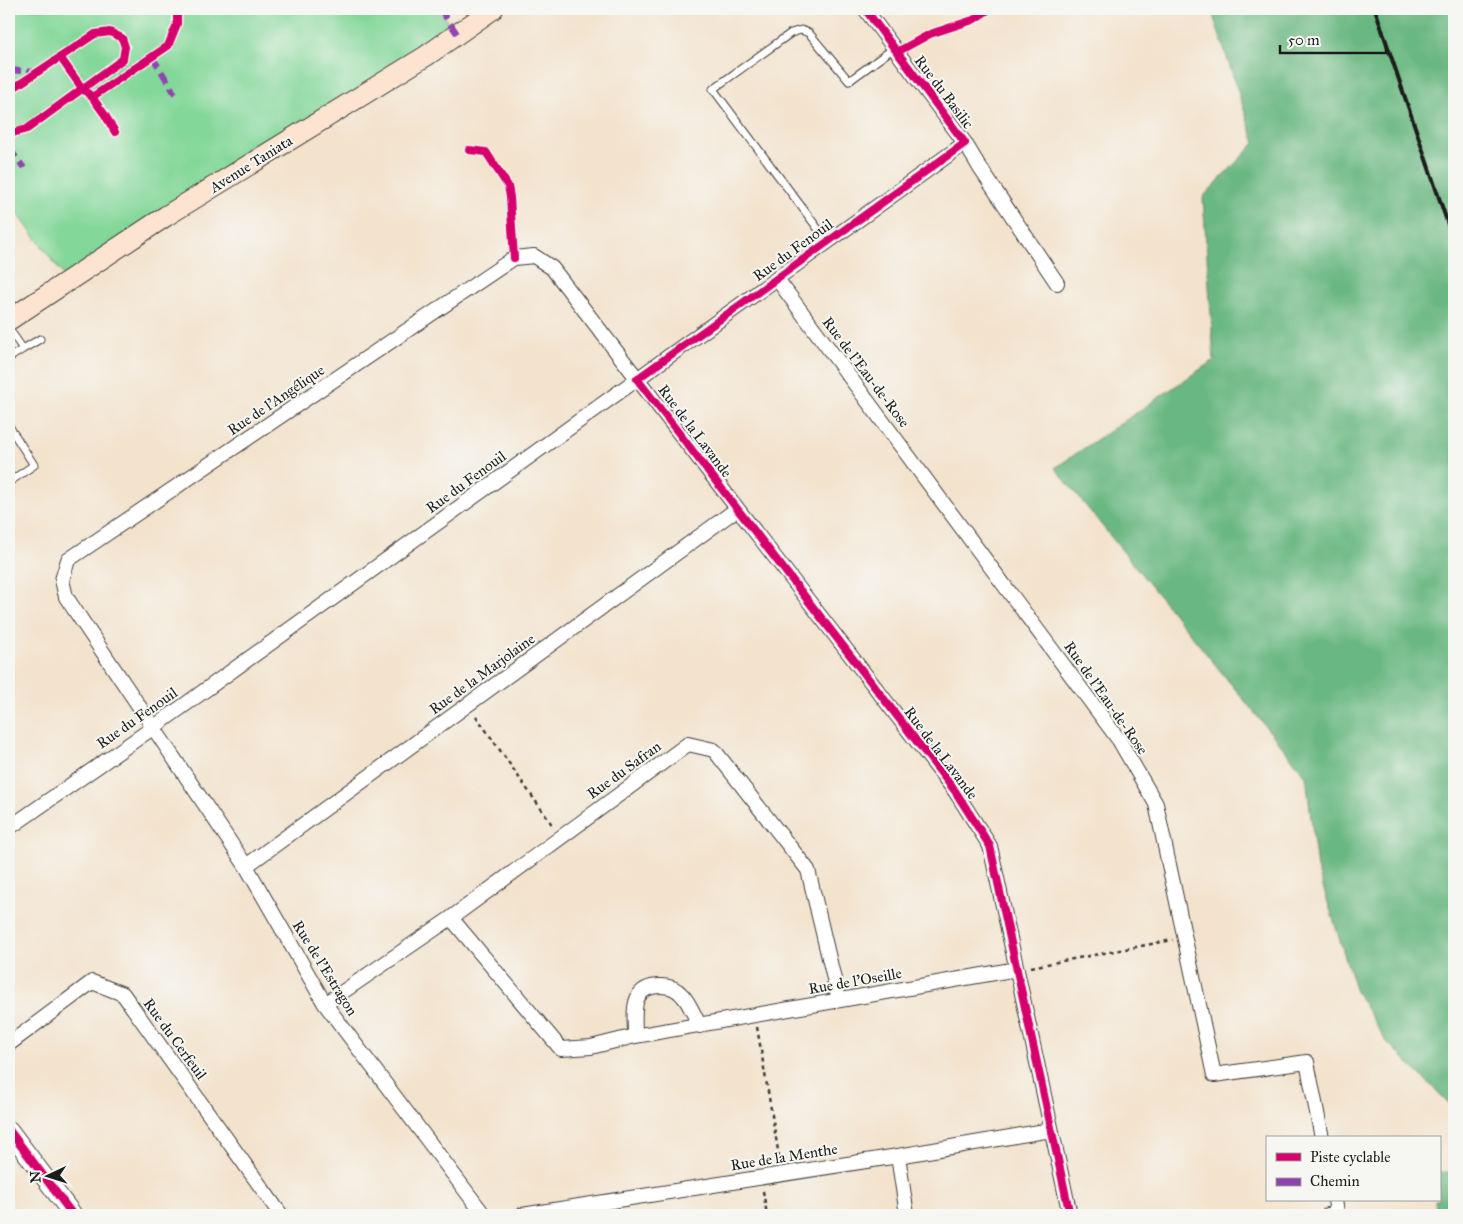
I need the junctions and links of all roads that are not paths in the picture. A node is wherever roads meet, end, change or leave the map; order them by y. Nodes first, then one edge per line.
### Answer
1 (493, 9) edge
2 (865, 9) edge
3 (894, 48) junction
4 (965, 143) junction
5 (828, 242) junction
6 (777, 279) junction
7 (1057, 283) dead end
8 (9, 320) edge
9 (9, 330) edge
10 (40, 338) dead end
11 (23, 349) junction
12 (9, 358) edge
13 (637, 379) junction
14 (9, 426) edge
15 (9, 482) edge
16 (737, 509) junction
17 (154, 727) junction
18 (9, 828) edge
19 (246, 866) junction
20 (451, 918) junction
21 (1017, 969) junction
22 (839, 1000) junction
23 (325, 1004) junction
24 (700, 1026) junction
25 (635, 1036) junction
26 (9, 1044) edge
27 (9, 1130) edge
28 (1051, 1130) junction
29 (1322, 1136) edge
30 (898, 1156) junction
31 (1335, 1202) edge
32 (73, 1215) edge
33 (281, 1215) edge
34 (484, 1215) edge
35 (522, 1215) edge
36 (907, 1215) edge
37 (1070, 1215) edge
38 (1328, 1215) edge

1 - 8 main road, Avenue Taniata
2 - 3 street, Rue du Basilic
3 - 4 street, Rue du Basilic
3 - 5 lane
4 - 5 street, Rue du Fenouil
4 - 7 street, Rue du Basilic
5 - 6 street, Rue du Fenouil
6 - 13 street, Rue du Fenouil
6 - 29 street, Rue de l'Eau-de-Rose
9 - 11 lane
10 - 11 lane
11 - 12 lane
13 - 16 street, Rue de la Lavande
13 - 17 street, Rue du Fenouil
13 - 17 street, Rue de l'Angélique
14 - 15 lane
16 - 19 street, Rue de la Marjolaine
16 - 21 street, Rue de la Lavande
17 - 18 street, Rue du Fenouil
17 - 19 street, Rue de l'Estragon
19 - 23 street, Rue de l'Estragon
20 - 22 street, Rue du Safran
20 - 23 street, Rue du Safran
20 - 25 street, Rue de l'Oseille
21 - 22 street, Rue de l'Oseille
21 - 28 street, Rue de la Lavande
22 - 24 street, Rue de l'Oseille
23 - 34 street, Rue de l'Estragon
24 - 25 street, Rue de l'Oseille
24 - 25 street
26 - 33 street, Rue du Cerfeuil
27 - 32 street
28 - 30 street, Rue de la Menthe
28 - 37 street, Rue de la Lavande
30 - 35 street, Rue de la Menthe
30 - 36 street
31 - 38 street

